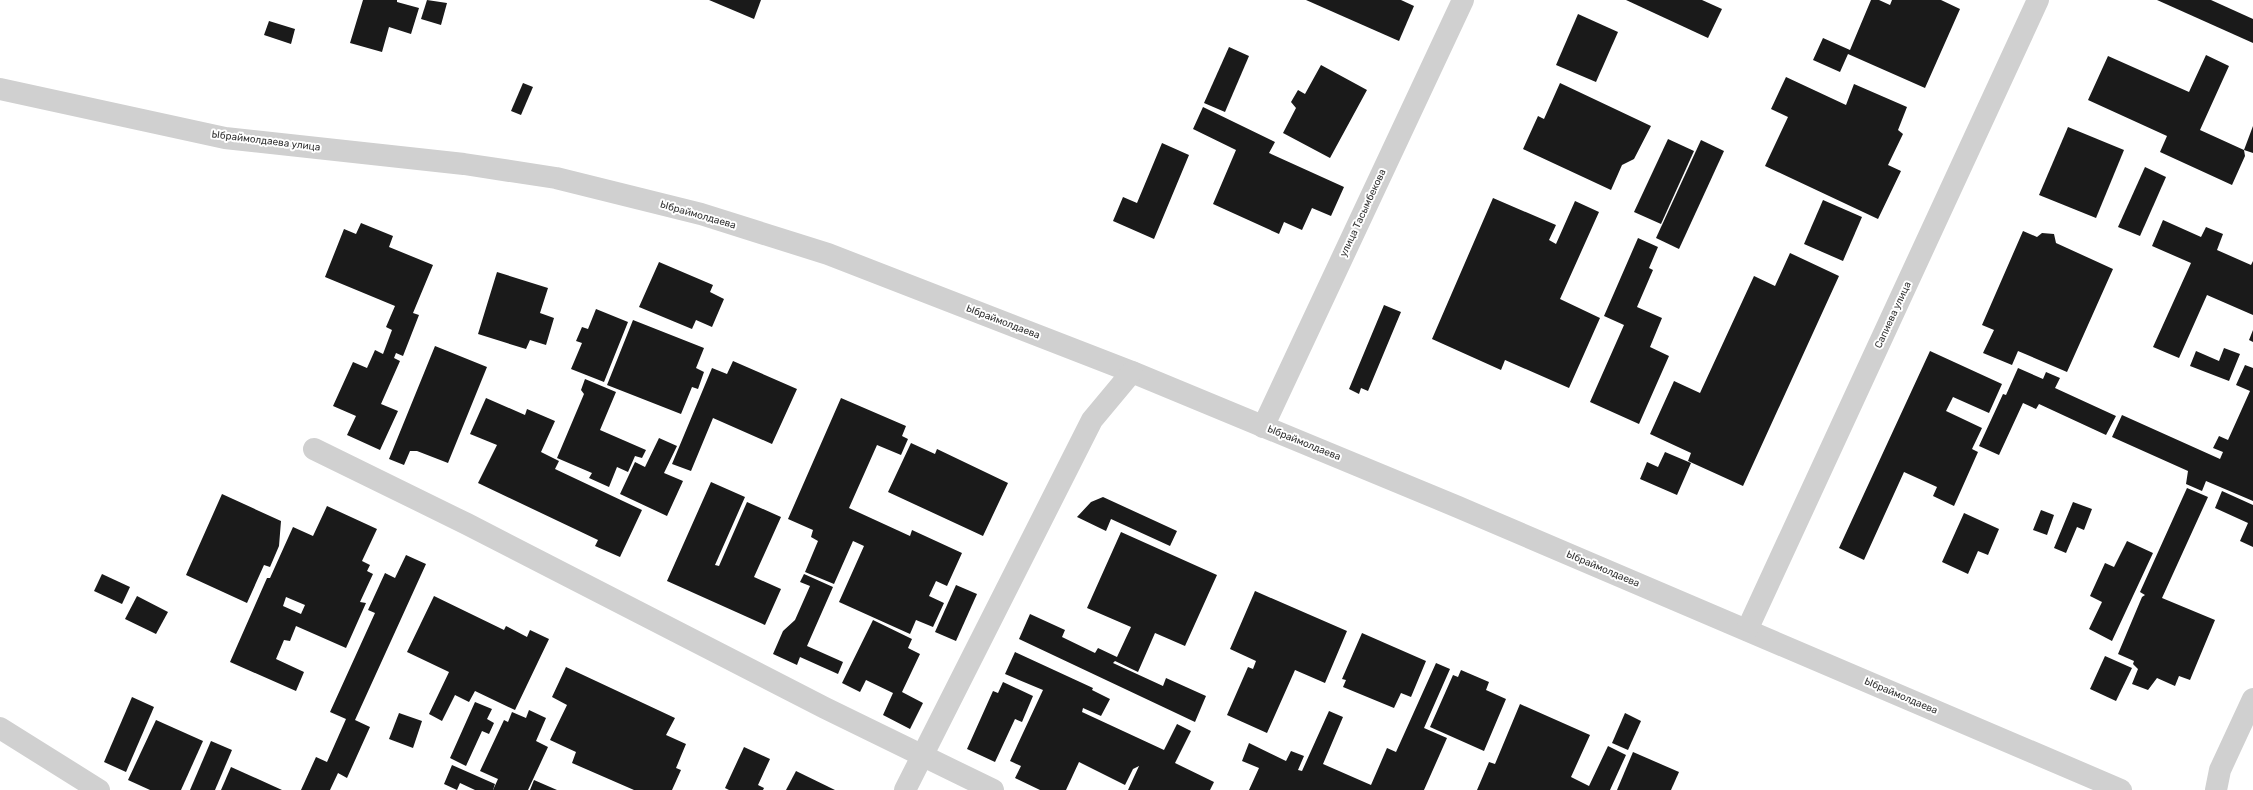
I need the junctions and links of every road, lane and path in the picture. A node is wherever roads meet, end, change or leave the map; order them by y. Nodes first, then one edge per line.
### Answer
1 (1463, 0) edge
2 (2038, 0) edge
3 (0, 88) edge
4 (464, 164) joint
5 (1132, 372) junction
6 (1263, 426) junction
7 (314, 449) dead end
8 (1748, 630) junction
9 (2253, 699) edge
10 (0, 728) edge
11 (923, 755) junction
12 (89, 788) edge
13 (905, 790) edge
14 (993, 790) edge
15 (2121, 790) edge
16 (2216, 790) edge

1 - 6 street, улица Тасымбекова
2 - 8 street, Сапиева улица
3 - 4 street, Ыбраймолдаева улица
4 - 5 street, Ыбраймолдаева
5 - 6 street, Ыбраймолдаева
5 - 11 street
6 - 8 street, Ыбраймолдаева
7 - 11 street
8 - 15 street, Ыбраймолдаева
9 - 16 street
10 - 12 street
11 - 13 street
11 - 14 street

